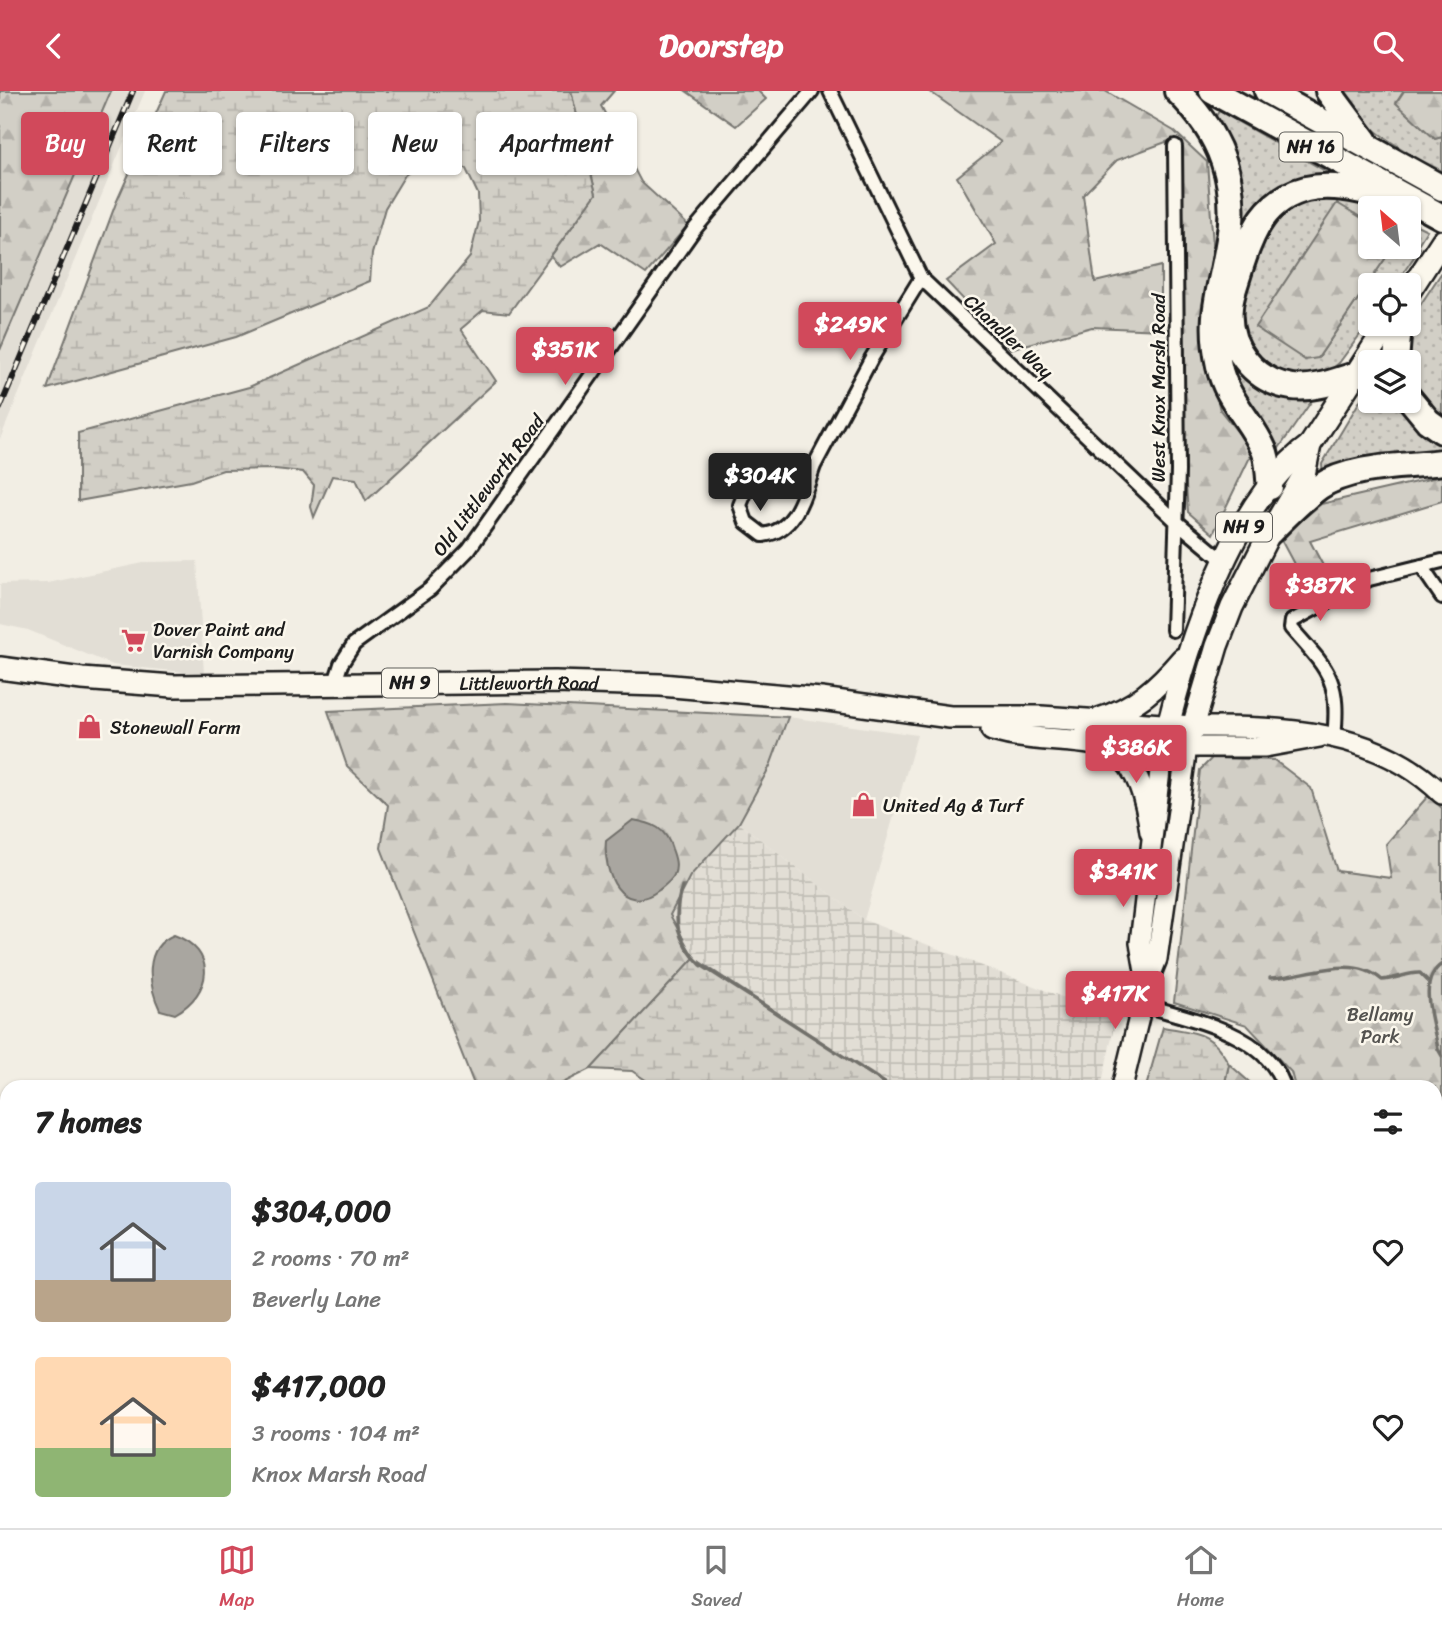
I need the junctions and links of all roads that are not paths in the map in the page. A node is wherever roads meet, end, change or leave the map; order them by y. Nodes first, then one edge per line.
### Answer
1 (812, 91) edge
2 (830, 91) edge
3 (1177, 91) edge
4 (1212, 91) edge
5 (1267, 91) edge
6 (1328, 91) edge
7 (1175, 146) dead end
8 (1371, 151) junction
9 (1442, 188) edge
10 (1381, 196) edge
11 (1399, 196) edge
12 (1421, 207) edge
13 (1442, 217) edge
14 (1438, 248) edge
15 (1421, 274) edge
16 (921, 278) junction
17 (1380, 336) edge
18 (1355, 375) junction
19 (1421, 413) edge
20 (1442, 431) edge
21 (1310, 445) junction
22 (1442, 462) edge
23 (814, 466) junction
24 (1270, 487) junction
25 (1177, 522) junction
26 (1270, 532) junction
27 (1442, 561) edge
28 (1225, 562) junction
29 (1421, 566) junction
30 (1442, 597) edge
31 (1173, 630) dead end
32 (1185, 655) junction
33 (0, 668) edge
34 (334, 686) junction
35 (950, 717) junction
36 (1015, 720) junction
37 (1091, 721) junction
38 (1165, 736) junction
39 (1190, 737) junction
40 (1327, 738) junction
41 (1442, 794) edge
42 (1151, 832) junction
43 (1147, 984) junction
44 (1142, 1004) junction
45 (1124, 1080) edge
46 (1282, 1080) edge

1 - 34 street, Old Littleworth Road
2 - 16 street, Chandler Way
3 - 24 highway
4 - 11 highway, NH 16
5 - 8 highway, NH 16
6 - 8 highway
7 - 25 street, West Knox Marsh Road
8 - 9 highway, NH 16
10 - 18 highway
12 - 13 highway, NH 16
14 - 15 main road
16 - 23 street
16 - 25 street, Chandler Way
17 - 18 main road, NH 9
18 - 21 main road, NH 9
19 - 20 highway
21 - 24 main road, NH 9
21 - 26 main road, NH 9
22 - 26 highway
23 - 23 street
24 - 28 main road, NH 9
25 - 28 street, Chandler Way
25 - 31 street, West Knox Marsh Road
26 - 39 main road, NH 9
27 - 29 street
28 - 32 main road, NH 9
29 - 30 street
29 - 40 street
32 - 37 main road, NH 9
32 - 38 main road
33 - 34 main road, Littleworth Road / NH 9
34 - 35 main road, Littleworth Road / NH 9
35 - 36 main road, Littleworth Road / NH 9
35 - 42 main road
36 - 37 main road, Littleworth Road / NH 9
36 - 38 main road, Littleworth Road / NH 9
37 - 38 main road, Littleworth Road / NH 9
38 - 39 main road, Littleworth Road / NH 9
38 - 42 main road
39 - 40 main road
39 - 43 main road
40 - 41 main road
42 - 43 main road
43 - 44 main road
44 - 45 main road
44 - 46 street

